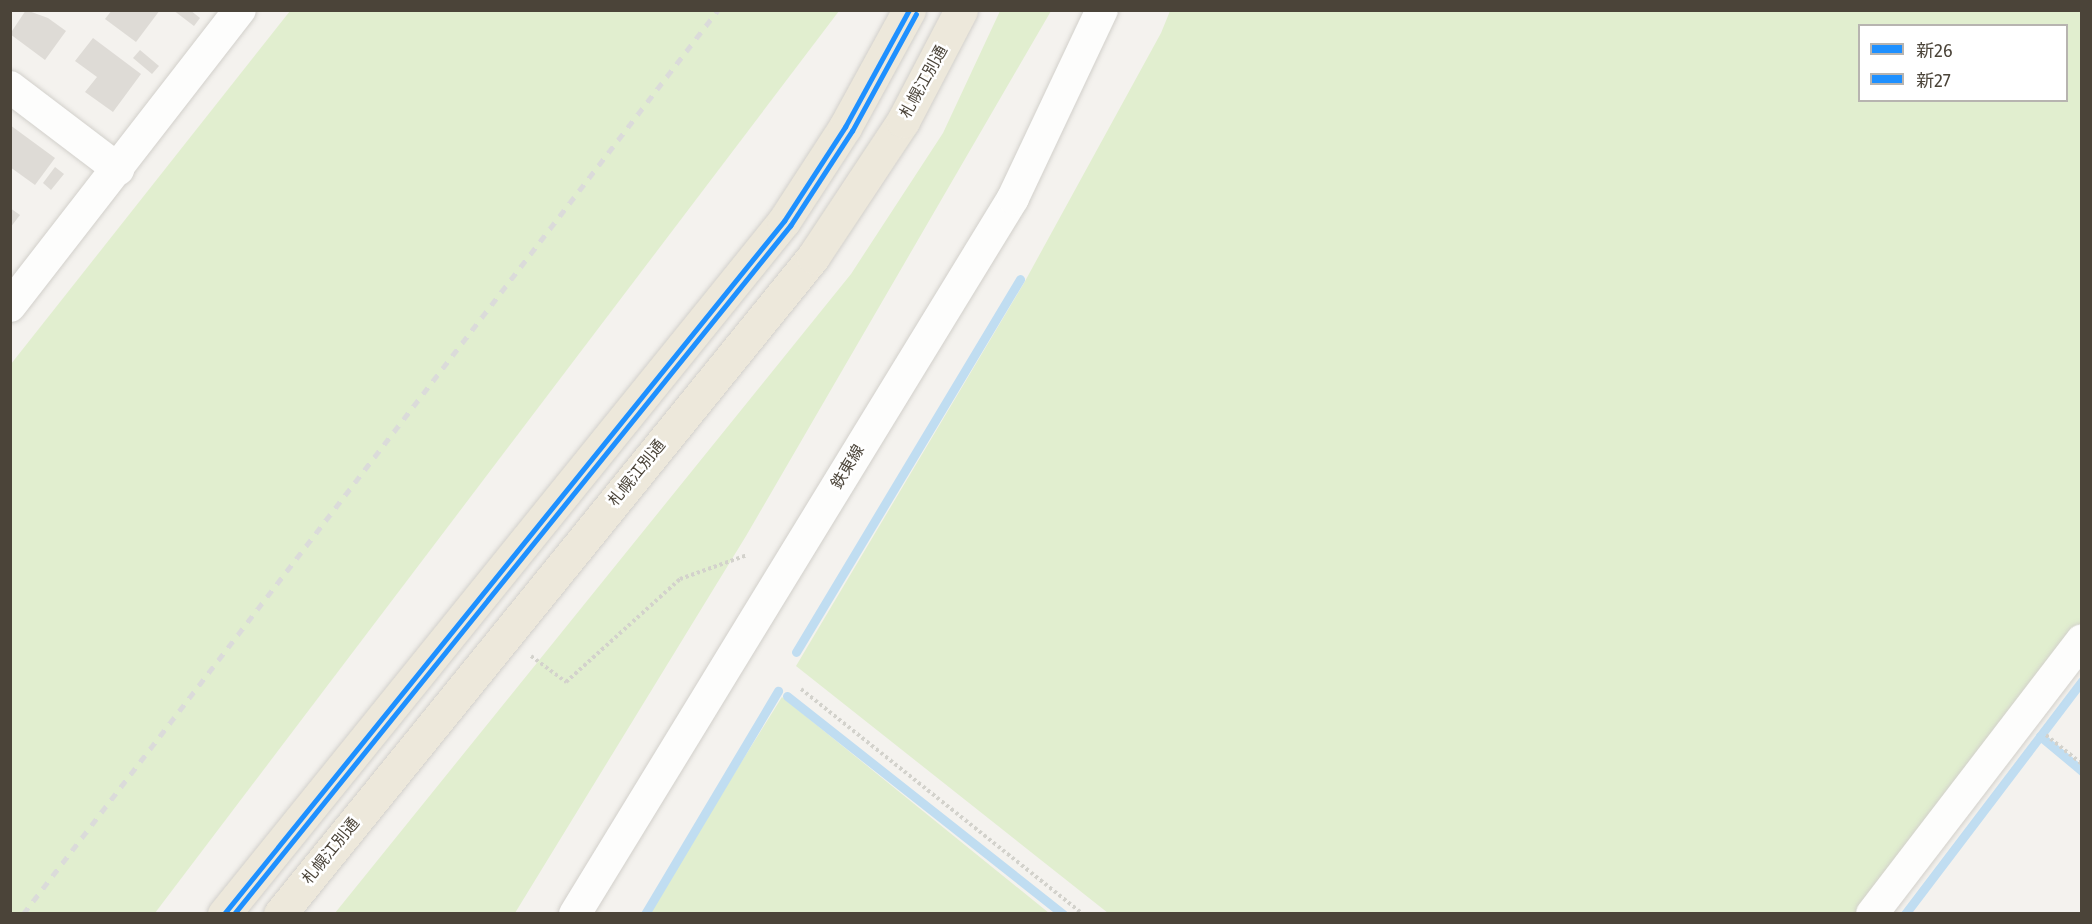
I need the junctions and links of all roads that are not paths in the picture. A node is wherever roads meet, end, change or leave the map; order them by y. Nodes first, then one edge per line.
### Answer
1 (240, 10) edge
2 (909, 10) edge
3 (960, 10) edge
4 (1102, 10) edge
5 (10, 87) edge
6 (118, 169) junction
7 (10, 306) edge
8 (2082, 640) edge
9 (224, 914) edge
10 (280, 914) edge
11 (574, 914) edge
12 (1872, 914) edge

1 - 6 street
2 - 9 highway
3 - 10 highway, 札幌江別通
4 - 11 street, 鉄東線
5 - 6 street
6 - 7 street
8 - 12 street

